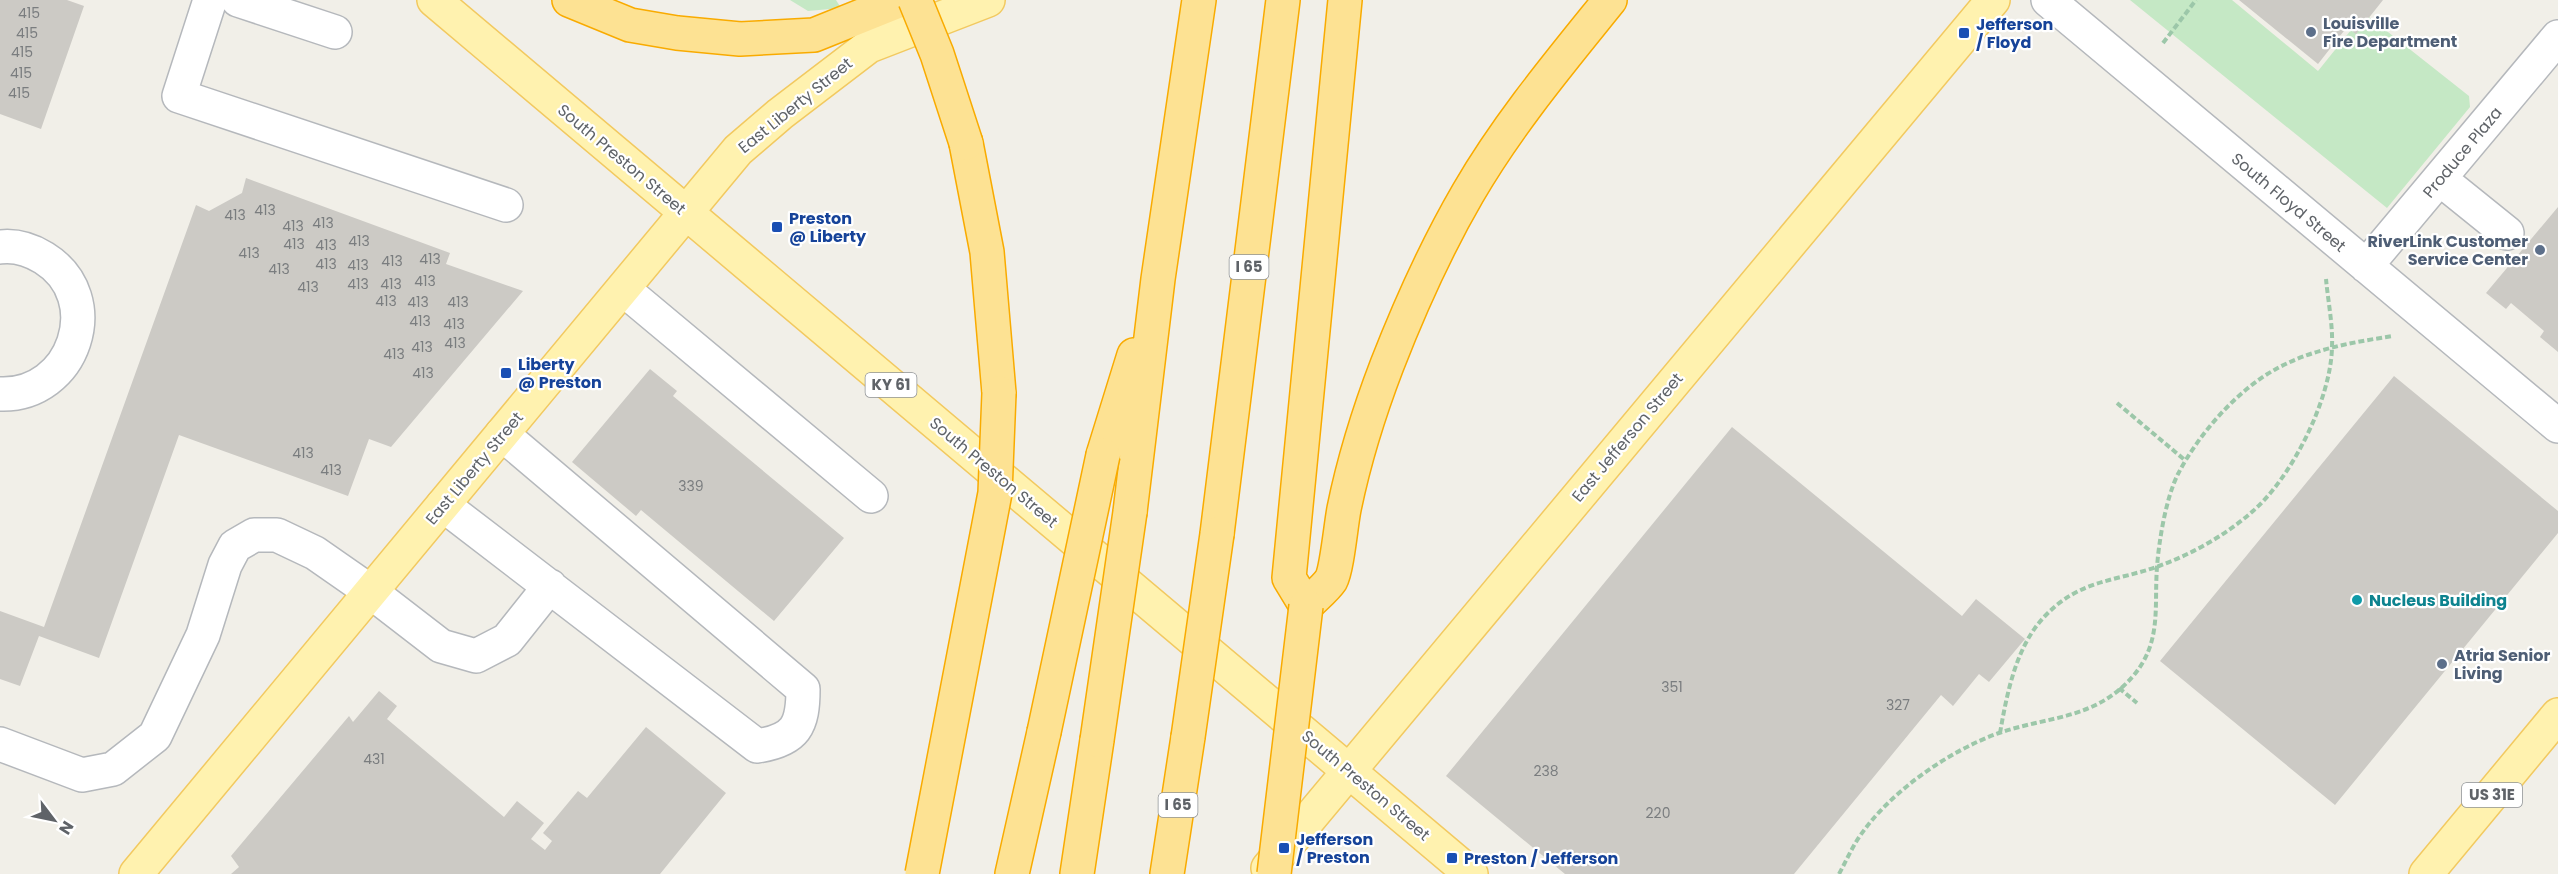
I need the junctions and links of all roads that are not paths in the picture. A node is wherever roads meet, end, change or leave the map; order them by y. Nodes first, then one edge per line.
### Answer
1 (210, 0) edge
2 (238, 0) edge
3 (434, 0) edge
4 (569, 0) edge
5 (901, 0) edge
6 (915, 0) edge
7 (988, 0) edge
8 (1283, 0) edge
9 (1345, 0) edge
10 (1610, 0) edge
11 (1992, 0) edge
12 (2048, 0) edge
13 (1198, 4) edge
14 (335, 32) dead end
15 (2558, 37) edge
16 (2439, 178) junction
17 (506, 206) dead end
18 (686, 213) junction
19 (2507, 233) dead end
20 (0, 247) edge
21 (2366, 266) junction
22 (1158, 279) junction
23 (623, 289) junction
24 (0, 394) edge
25 (2558, 426) edge
26 (502, 434) junction
27 (871, 496) dead end
28 (443, 505) junction
29 (550, 586) junction
30 (371, 592) junction
31 (1306, 606) junction
32 (2558, 715) edge
33 (0, 744) edge
34 (1348, 771) junction
35 (136, 874) edge
36 (922, 874) edge
37 (1012, 874) edge
38 (1077, 874) edge
39 (1167, 874) edge
40 (1263, 874) edge
41 (1274, 874) edge
42 (1471, 874) edge
43 (2426, 874) edge

1 - 17 street
2 - 14 street
3 - 18 main road, South Preston Street / KY 61
4 - 5 highway
6 - 36 highway, bridge
7 - 18 main road, East Liberty Street
8 - 39 highway, I 65, bridge
9 - 31 highway
10 - 31 highway
11 - 34 main road, East Jefferson Street
12 - 21 street, South Floyd Street
13 - 22 highway
15 - 16 street, Produce Plaza
16 - 19 street
16 - 21 street, Produce Plaza
18 - 23 main road, East Liberty Street
18 - 34 main road, South Preston Street / KY 61
20 - 24 street
21 - 25 street, South Floyd Street
22 - 37 highway, bridge
22 - 38 highway, bridge
23 - 26 main road, East Liberty Street
23 - 27 street
26 - 28 main road, East Liberty Street
26 - 29 street
28 - 29 street
28 - 30 main road, East Liberty Street
29 - 30 street
30 - 33 street
30 - 35 main road, East Liberty Street
31 - 41 highway, bridge
32 - 43 main road, US 31E
34 - 40 main road, East Jefferson Street
34 - 42 main road, South Preston Street / KY 61

